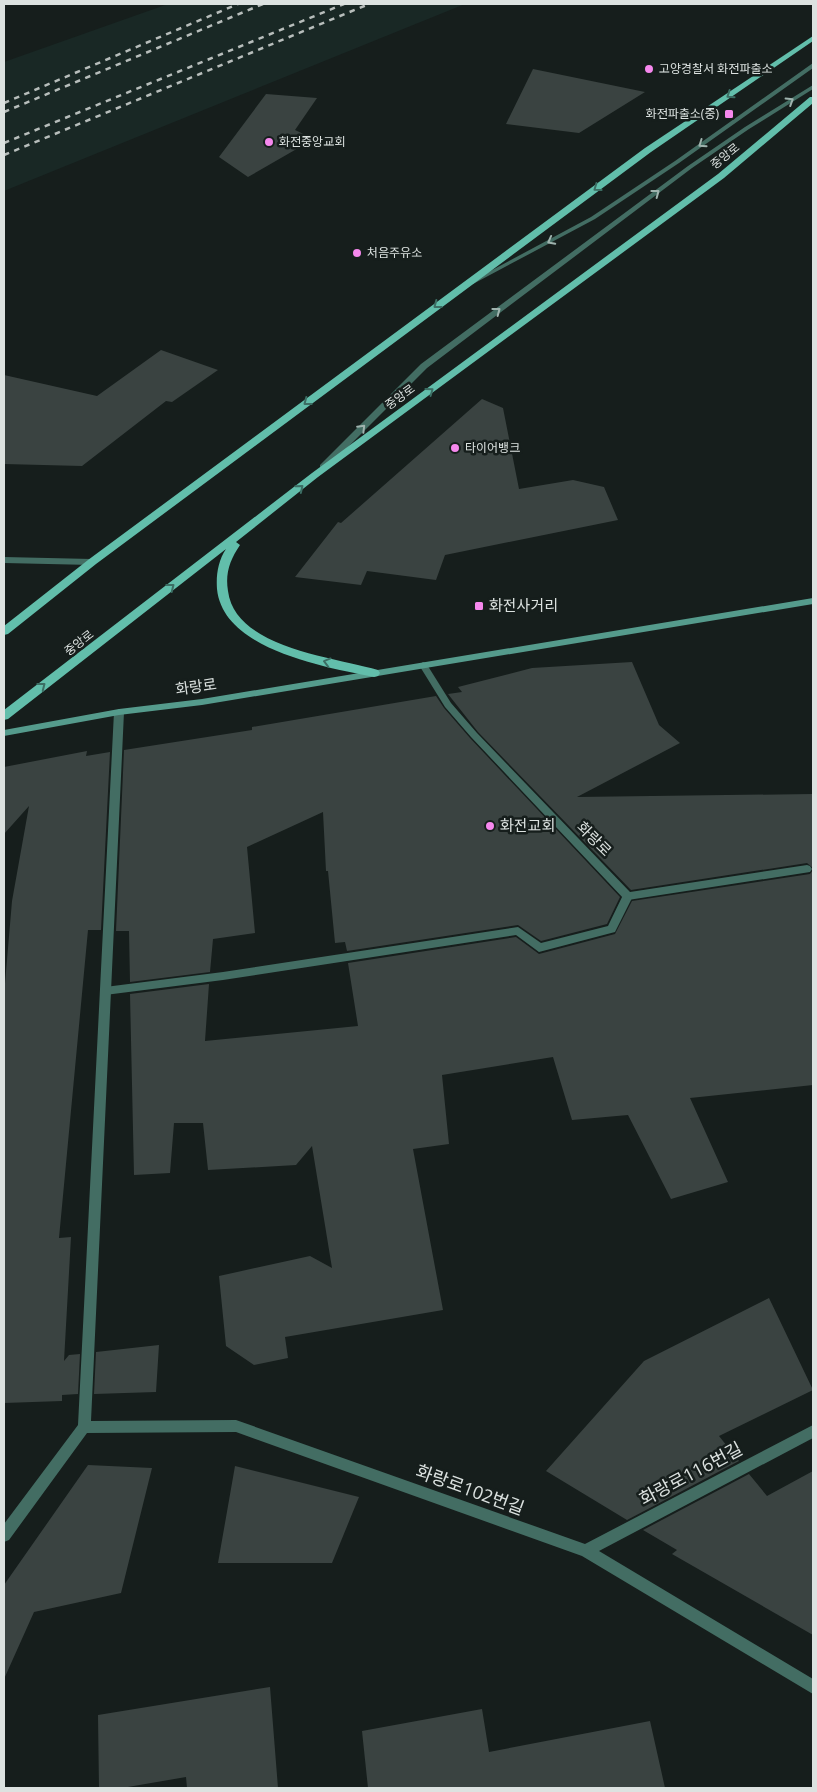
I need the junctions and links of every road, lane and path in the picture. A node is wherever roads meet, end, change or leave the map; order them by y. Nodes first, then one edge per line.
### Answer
1 (813, 38) edge
2 (813, 65) edge
3 (813, 87) edge
4 (813, 100) edge
5 (452, 294) junction
6 (315, 475) junction
7 (268, 513) junction
8 (4, 560) edge
9 (92, 562) junction
10 (813, 601) edge
11 (4, 631) edge
12 (423, 665) junction
13 (374, 673) junction
14 (119, 712) junction
15 (4, 716) edge
16 (4, 733) edge
17 (807, 869) dead end
18 (628, 896) junction
19 (105, 991) junction
20 (84, 1427) junction
21 (813, 1430) edge
22 (4, 1535) edge
23 (586, 1551) junction
24 (813, 1686) edge

1 -> 5 main road
2 -> 5 street
6 -> 3 street
6 -> 4 main road, 중앙로
5 -> 9 main road
7 -> 6 main road, 중앙로
13 -> 7 main road
15 -> 7 main road, 중앙로
8 - 9 street
9 - 11 main road
10 - 12 main road, 화랑로
12 - 13 main road, 화랑로
12 - 18 street, 화랑로
13 - 14 main road, 화랑로
14 - 16 main road, 화랑로
14 - 19 street
17 - 18 street
18 - 19 street
19 - 20 street
20 - 22 street
20 - 23 street, 화랑로102번길
21 - 23 street, 화랑로116번길
23 - 24 street, 화랑로102번길

